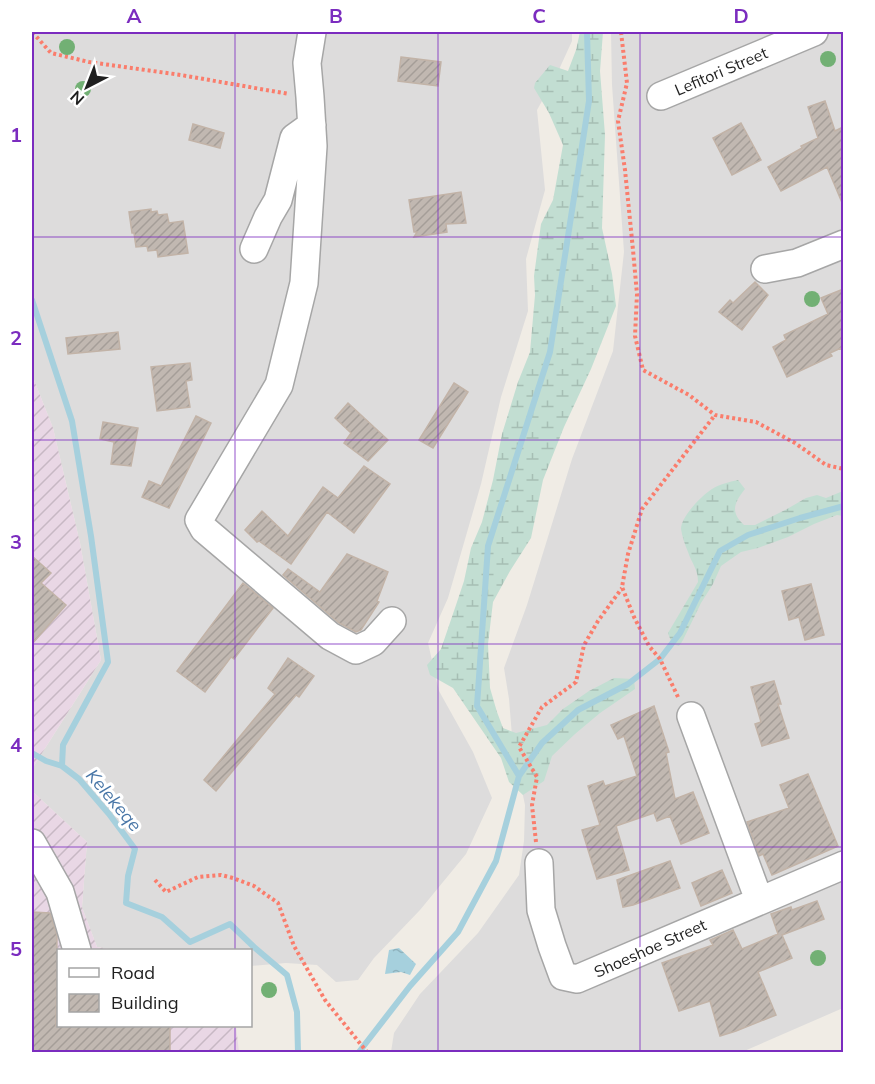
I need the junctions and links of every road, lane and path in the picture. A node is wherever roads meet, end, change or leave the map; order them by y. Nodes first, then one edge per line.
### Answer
1 (33, 32) edge
2 (312, 32) edge
3 (621, 32) edge
4 (814, 32) edge
5 (661, 96) dead end
6 (310, 98) junction
7 (312, 125) junction
8 (843, 244) edge
9 (254, 249) dead end
10 (765, 269) dead end
11 (715, 415) junction
12 (843, 470) edge
13 (622, 587) junction
14 (392, 621) dead end
15 (691, 716) joint
16 (32, 843) edge
17 (539, 863) joint
18 (843, 865) edge
19 (155, 880) dead end
20 (759, 900) junction
21 (76, 949) edge
22 (368, 1053) edge

1 - 6 path
2 - 6 street
3 - 11 path
4 - 5 street, Lefitori Street
6 - 7 street
7 - 9 street
7 - 14 street
8 - 10 street
11 - 12 path
11 - 13 path
13 - 15 path
13 - 17 path
15 - 20 street
16 - 21 street
17 - 20 street, Shoeshoe Street
18 - 20 street, Shoeshoe Street
19 - 22 path

